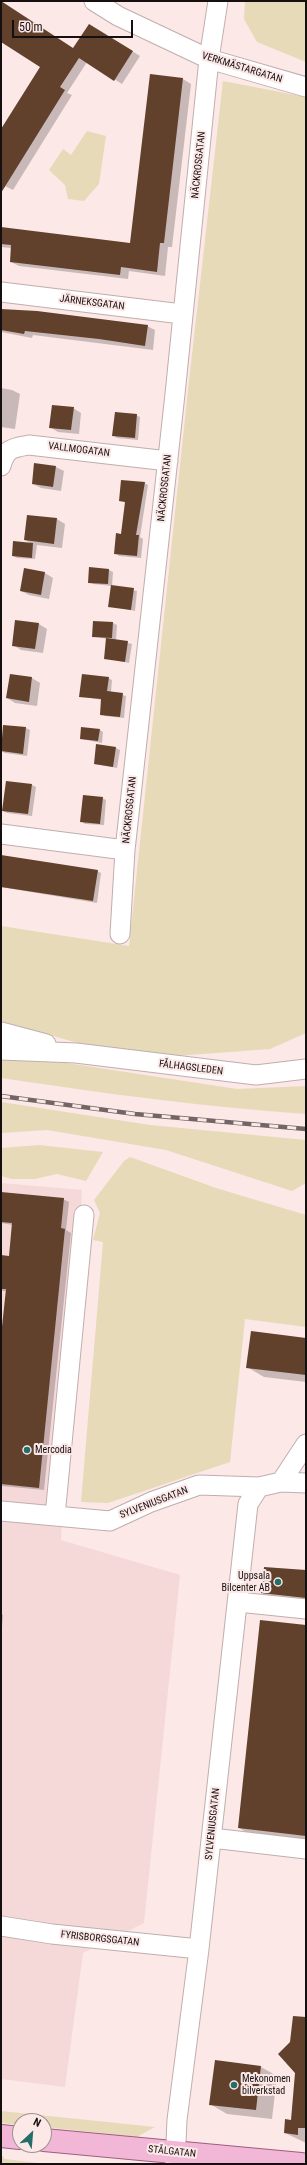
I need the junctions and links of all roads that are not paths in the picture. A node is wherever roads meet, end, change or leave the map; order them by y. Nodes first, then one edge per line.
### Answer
1 (94, 1) edge
2 (218, 1) edge
3 (209, 59) junction
4 (306, 87) edge
5 (1, 292) edge
6 (182, 314) junction
7 (168, 461) junction
8 (1, 466) edge
9 (1, 834) edge
10 (125, 850) junction
11 (120, 934) dead end
12 (1, 1032) edge
13 (1, 1050) edge
14 (76, 1053) junction
15 (306, 1069) edge
16 (84, 1215) dead end
17 (306, 1444) edge
18 (281, 1482) junction
19 (306, 1483) edge
20 (259, 1487) junction
21 (1, 1511) edge
22 (55, 1516) junction
23 (238, 1602) junction
24 (306, 1609) edge
25 (212, 1838) junction
26 (306, 1849) edge
27 (1, 1926) edge
28 (199, 1949) junction
29 (1, 2136) edge
30 (12, 2137) edge
31 (52, 2141) edge
32 (175, 2158) edge
33 (301, 2164) edge

1 - 3 street, VERKMÄSTARGATAN
2 - 3 street, NÄCKROSGATAN
3 - 4 street, VERKMÄSTARGATAN
3 - 6 street, NÄCKROSGATAN
5 - 6 street, JÄRNEKSGATAN
6 - 7 street, NÄCKROSGATAN
7 - 8 street, VALLMOGATAN
7 - 10 street, NÄCKROSGATAN
9 - 10 street, NÄCKROSGATAN
10 - 11 street
12 - 14 street, FÅLHAGSLEDEN
13 - 14 street, FÅLHAGSLEDEN
14 - 15 street, FÅLHAGSLEDEN
16 - 22 street
17 - 18 street
18 - 19 street, SYLVENIUSGATAN
18 - 20 street, SYLVENIUSGATAN
20 - 22 street, SYLVENIUSGATAN
20 - 23 street, SYLVENIUSGATAN
21 - 22 street, SYLVENIUSGATAN
23 - 24 street
23 - 25 street, SYLVENIUSGATAN
25 - 26 street
25 - 28 street, SYLVENIUSGATAN
27 - 28 street, FYRISBORGSGATAN
28 - 32 street, SYLVENIUSGATAN
29 - 30 main road
31 - 32 main road, STÅLGATAN
32 - 33 main road, STÅLGATAN

